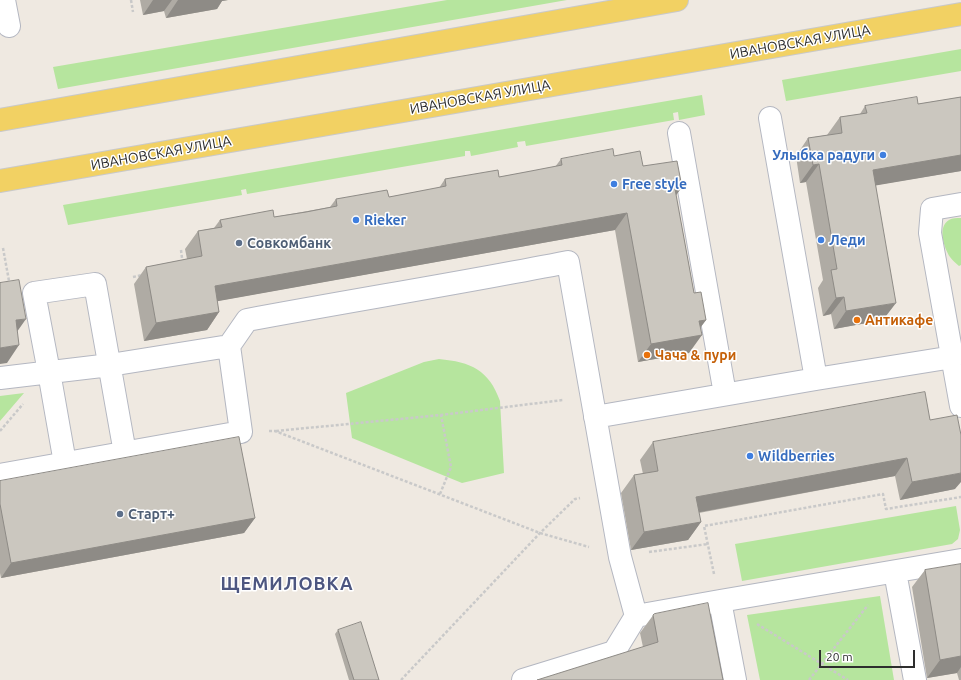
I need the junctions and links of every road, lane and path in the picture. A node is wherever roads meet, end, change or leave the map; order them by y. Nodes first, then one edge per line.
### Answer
1 (4, 0) edge
2 (131, 0) edge
3 (677, 0) edge
4 (133, 12) dead end
5 (961, 14) edge
6 (9, 26) dead end
7 (770, 118) dead end
8 (0, 120) edge
9 (679, 133) dead end
10 (0, 181) edge
11 (961, 204) edge
12 (181, 250) dead end
13 (182, 258) edge
14 (142, 275) dead end
15 (133, 277) dead end
16 (229, 346) junction
17 (953, 357) junction
18 (110, 365) junction
19 (49, 372) junction
20 (0, 378) edge
21 (816, 379) junction
22 (725, 394) junction
23 (961, 406) edge
24 (593, 407) junction
25 (441, 414) junction
26 (276, 431) junction
27 (241, 432) junction
28 (125, 453) junction
29 (65, 463) junction
30 (0, 475) edge
31 (608, 492) junction
32 (440, 494) junction
33 (961, 497) edge
34 (540, 533) junction
35 (708, 544) junction
36 (620, 557) junction
37 (961, 560) edge
38 (895, 572) junction
39 (720, 600) junction
40 (636, 616) junction
41 (821, 664) junction
42 (401, 680) edge
43 (523, 680) edge
44 (735, 680) edge
45 (809, 680) edge
46 (848, 680) edge
47 (915, 680) edge

1 - 6 lane
2 - 4 path
3 - 8 main road
5 - 10 main road, ИВАНОВСКАЯ УЛИЦА
7 - 21 lane
9 - 22 lane
11 - 17 lane
12 - 13 path
14 - 15 path
16 - 18 lane
16 - 24 lane
16 - 27 lane
17 - 21 lane
17 - 23 lane
18 - 19 lane
18 - 19 lane
18 - 28 lane
19 - 20 lane
19 - 29 lane
21 - 22 lane
22 - 24 lane
24 - 25 path
24 - 31 lane
25 - 26 path
25 - 32 path
26 - 27 path
26 - 32 path
27 - 28 lane
28 - 29 lane
29 - 30 lane
31 - 34 path
31 - 36 lane
32 - 34 path
33 - 35 path
34 - 36 path
34 - 42 path
35 - 36 path
35 - 39 path
36 - 40 lane
37 - 38 lane
38 - 39 lane
38 - 41 path
38 - 47 lane
39 - 40 lane
39 - 41 path
39 - 44 lane
40 - 43 lane
41 - 45 path
41 - 46 path

